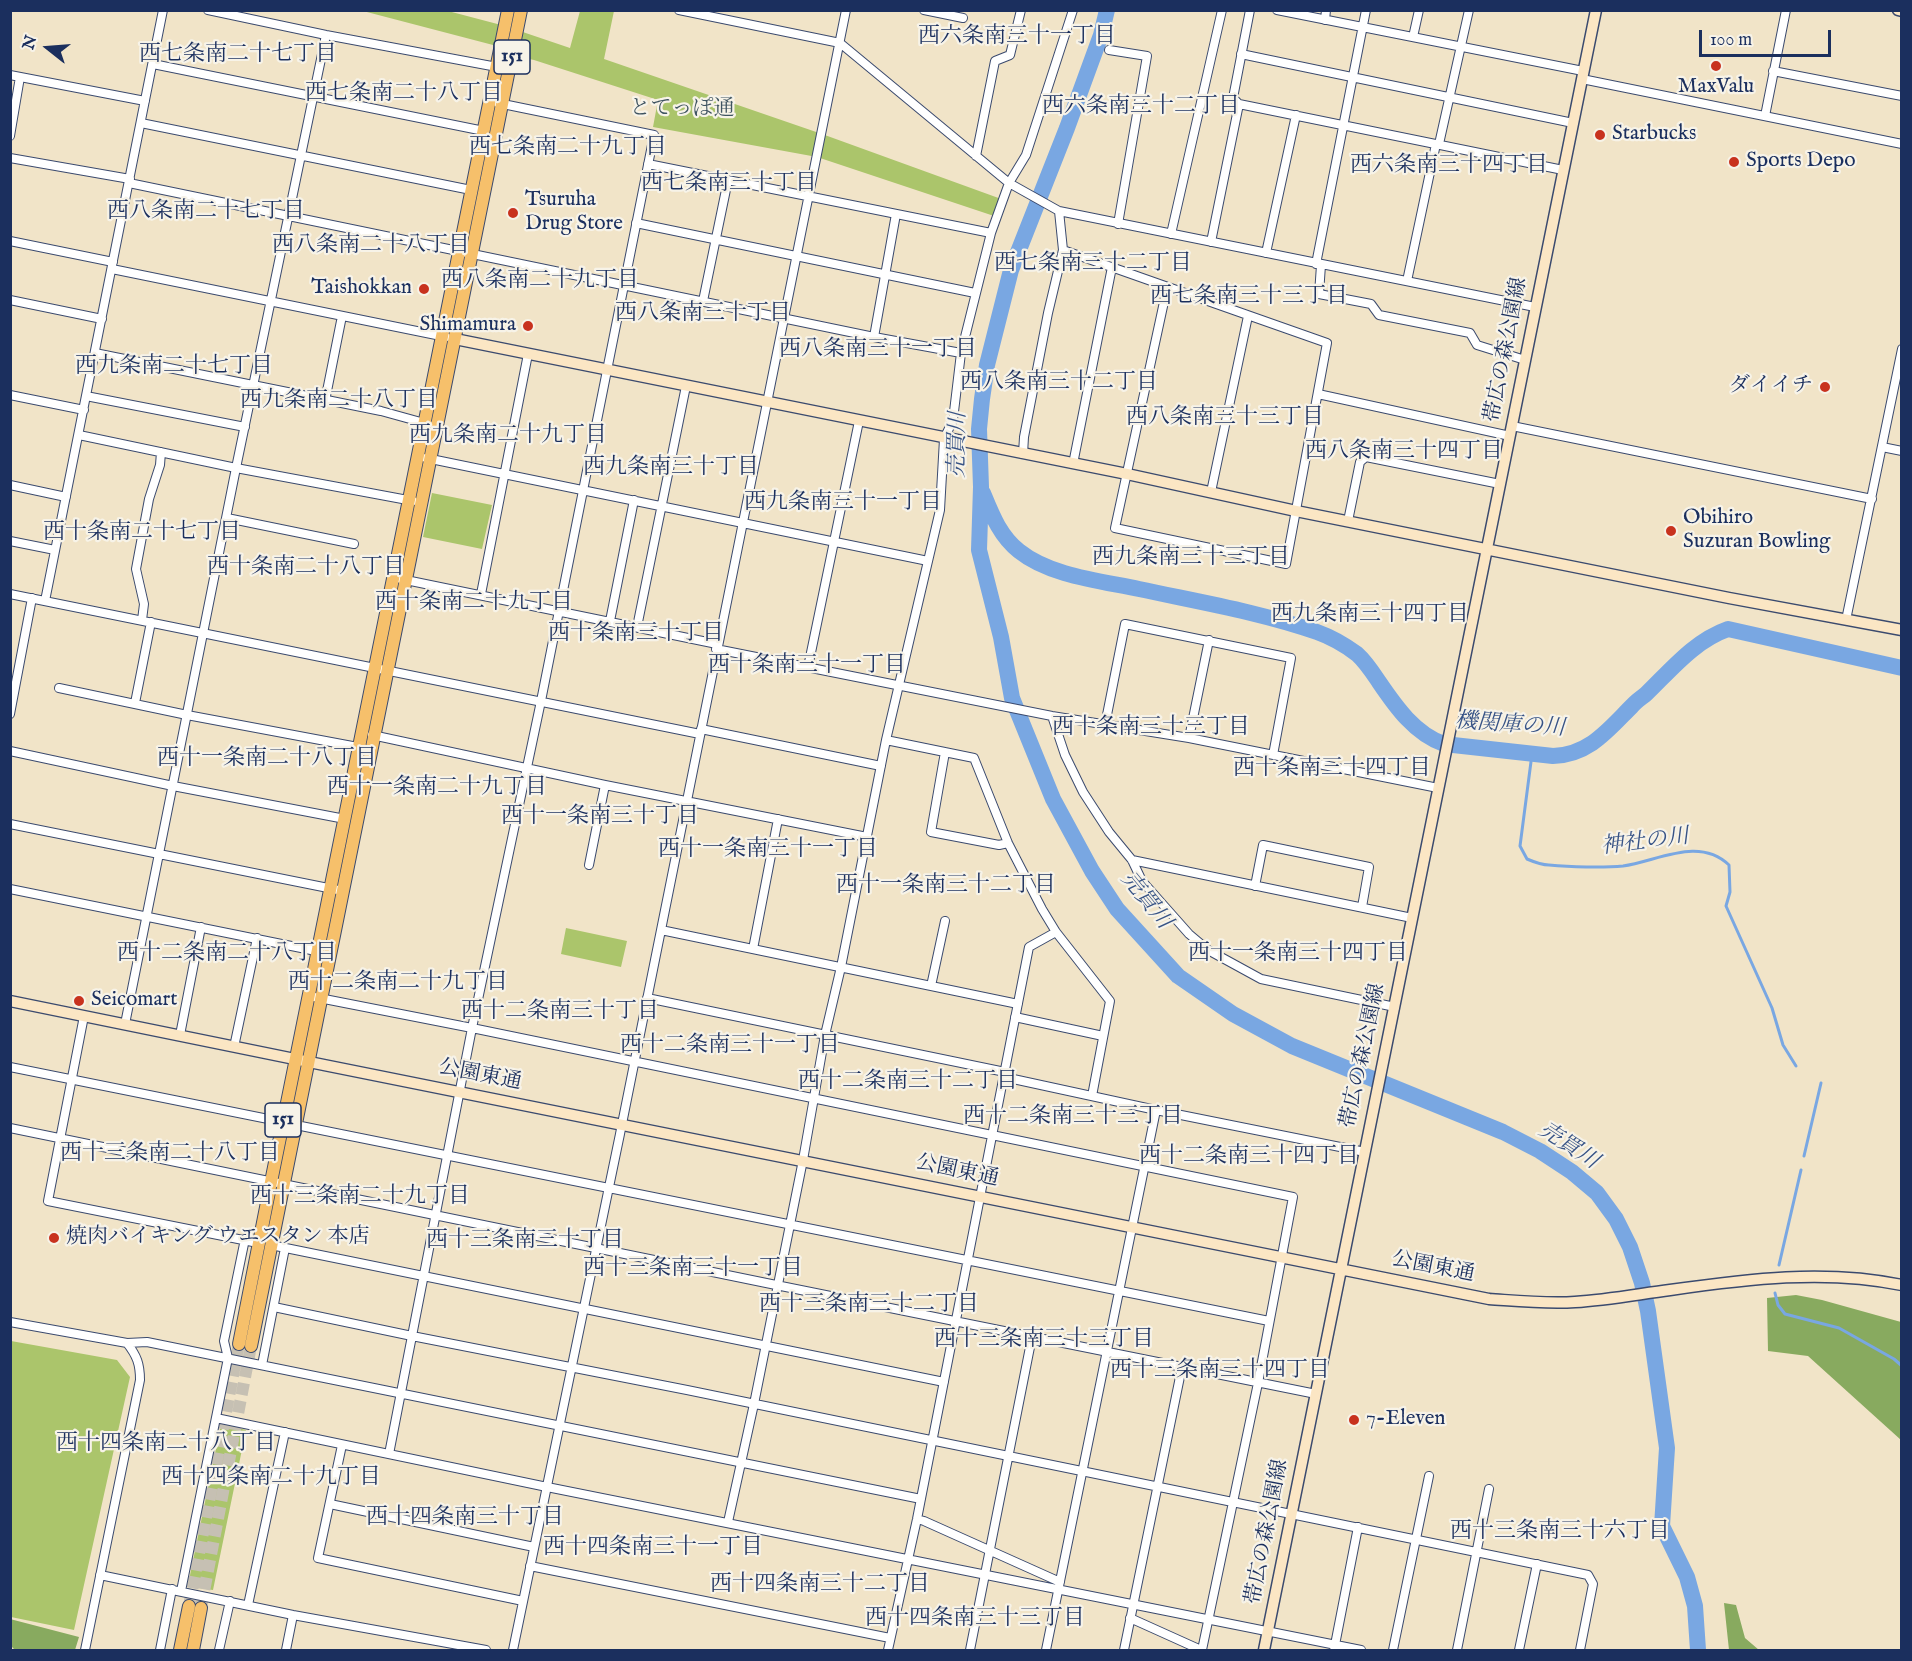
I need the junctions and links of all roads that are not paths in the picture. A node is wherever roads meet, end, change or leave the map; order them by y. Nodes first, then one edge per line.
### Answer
1 (163, 10) edge
2 (208, 10) edge
3 (508, 10) edge
4 (521, 10) edge
5 (679, 10) edge
6 (846, 10) edge
7 (924, 10) edge
8 (1021, 10) edge
9 (1073, 10) edge
10 (1222, 10) edge
11 (1250, 10) edge
12 (1326, 10) edge
13 (1366, 10) edge
14 (1419, 10) edge
15 (1469, 10) edge
16 (1596, 10) edge
17 (1786, 10) edge
18 (1279, 11) edge
19 (963, 18) dead end
20 (1325, 20) junction
21 (1363, 27) junction
22 (326, 35) junction
23 (1413, 37) junction
24 (840, 43) junction
25 (1461, 46) junction
26 (1108, 50) dead end
27 (1241, 54) junction
28 (153, 64) junction
29 (497, 67) junction
30 (1773, 70) junction
31 (10, 75) edge
32 (1582, 75) junction
33 (20, 77) junction
34 (1353, 77) junction
35 (314, 96) junction
36 (1450, 96) junction
37 (1902, 96) edge
38 (145, 101) junction
39 (496, 103) junction
40 (1239, 104) junction
41 (1296, 115) junction
42 (1765, 116) junction
43 (141, 123) junction
44 (1573, 123) junction
45 (1344, 124) junction
46 (484, 131) junction
47 (10, 136) edge
48 (1438, 144) junction
49 (1902, 144) edge
50 (976, 156) junction
51 (302, 157) junction
52 (10, 158) edge
53 (648, 164) junction
54 (1563, 170) junction
55 (728, 180) junction
56 (129, 181) junction
57 (1012, 185) junction
58 (471, 190) junction
59 (809, 196) junction
60 (1057, 209) junction
61 (896, 214) junction
62 (288, 217) junction
63 (636, 223) junction
64 (1118, 224) junction
65 (991, 233) junction
66 (1171, 234) junction
67 (716, 240) junction
68 (10, 241) edge
69 (1211, 242) junction
70 (1064, 250) junction
71 (465, 253) junction
72 (1266, 253) junction
73 (797, 256) junction
74 (1319, 264) junction
75 (113, 265) junction
76 (1112, 267) junction
77 (885, 274) junction
78 (1407, 282) junction
79 (623, 285) junction
80 (1167, 288) junction
81 (975, 293) junction
82 (10, 300) edge
83 (703, 301) junction
84 (272, 302) junction
85 (1535, 307) junction
86 (342, 316) junction
87 (1248, 316) junction
88 (784, 318) junction
89 (102, 319) junction
90 (441, 336) junction
91 (874, 337) junction
92 (455, 339) junction
93 (1902, 348) edge
94 (95, 353) junction
95 (528, 354) junction
96 (961, 354) junction
97 (1525, 360) junction
98 (607, 370) junction
99 (253, 386) junction
100 (686, 386) junction
101 (1318, 394) junction
102 (10, 396) edge
103 (86, 396) junction
104 (325, 401) junction
105 (768, 402) junction
106 (84, 410) junction
107 (859, 421) junction
108 (431, 425) junction
109 (245, 427) junction
110 (1511, 431) junction
111 (79, 435) junction
112 (950, 440) junction
113 (1882, 447) junction
114 (1902, 451) edge
115 (161, 452) junction
116 (1017, 453) junction
117 (424, 458) junction
118 (1073, 464) junction
119 (236, 468) junction
120 (503, 474) junction
121 (1127, 474) junction
122 (1500, 483) junction
123 (10, 485) edge
124 (584, 489) junction
125 (1211, 492) junction
126 (66, 497) junction
127 (1872, 499) junction
128 (634, 500) junction
129 (415, 502) junction
130 (661, 505) junction
131 (1296, 511) junction
132 (227, 518) junction
133 (1348, 521) junction
134 (743, 523) junction
135 (10, 541) edge
136 (833, 542) junction
137 (354, 544) dead end
138 (1487, 548) junction
139 (55, 550) junction
140 (928, 561) junction
141 (399, 579) junction
142 (10, 594) edge
143 (481, 594) junction
144 (33, 598) junction
145 (45, 601) junction
146 (559, 611) junction
147 (142, 620) junction
148 (1846, 620) junction
149 (610, 621) junction
150 (151, 622) junction
151 (637, 627) junction
152 (1902, 630) edge
153 (204, 633) junction
154 (1209, 640) junction
155 (717, 646) junction
156 (808, 667) junction
157 (381, 669) junction
158 (898, 686) junction
159 (59, 688) dead end
160 (541, 701) junction
161 (135, 703) junction
162 (10, 714) edge
163 (187, 715) junction
164 (1050, 716) junction
165 (1105, 725) junction
166 (701, 731) junction
167 (368, 735) junction
168 (1189, 738) junction
169 (886, 740) junction
170 (365, 749) junction
171 (10, 751) edge
172 (945, 752) junction
173 (1273, 755) junction
174 (881, 766) junction
175 (526, 767) junction
176 (605, 784) junction
177 (173, 786) junction
178 (1438, 788) junction
179 (687, 801) junction
180 (345, 819) junction
181 (778, 819) junction
182 (10, 824) edge
183 (867, 837) junction
184 (1008, 843) junction
185 (159, 854) junction
186 (1132, 861) junction
187 (589, 866) dead end
188 (1255, 886) junction
189 (10, 889) edge
190 (337, 889) junction
191 (1362, 907) junction
192 (147, 916) junction
193 (1412, 918) junction
194 (945, 921) dead end
195 (201, 927) junction
196 (661, 930) junction
197 (1056, 932) junction
198 (257, 938) junction
199 (753, 949) junction
200 (325, 953) junction
201 (841, 967) junction
202 (931, 986) junction
203 (316, 997) junction
204 (647, 998) junction
205 (10, 1001) edge
206 (1018, 1004) junction
207 (1395, 1007) junction
208 (84, 1016) junction
209 (1015, 1017) junction
210 (125, 1024) junction
211 (472, 1028) junction
212 (180, 1035) junction
213 (825, 1035) junction
214 (1103, 1036) junction
215 (234, 1047) junction
216 (302, 1061) junction
217 (634, 1062) junction
218 (10, 1067) edge
219 (1005, 1074) junction
220 (72, 1080) junction
221 (460, 1092) junction
222 (1092, 1096) junction
223 (813, 1098) junction
224 (1156, 1110) junction
225 (283, 1122) junction
226 (622, 1124) junction
227 (296, 1125) junction
228 (10, 1128) edge
229 (993, 1135) junction
230 (60, 1139) junction
231 (1365, 1152) junction
232 (448, 1155) junction
233 (803, 1160) junction
234 (1144, 1167) junction
235 (271, 1182) junction
236 (284, 1185) junction
237 (609, 1187) junction
238 (981, 1197) junction
239 (436, 1216) junction
240 (789, 1225) junction
241 (1133, 1228) junction
242 (245, 1239) junction
243 (265, 1244) junction
244 (285, 1248) junction
245 (596, 1248) junction
246 (1281, 1258) junction
247 (968, 1260) junction
248 (1342, 1270) junction
249 (424, 1276) junction
250 (776, 1285) junction
251 (1902, 1285) edge
252 (1120, 1291) junction
253 (274, 1307) junction
254 (583, 1308) junction
255 (956, 1321) junction
256 (1269, 1321) junction
257 (10, 1322) edge
258 (412, 1336) junction
259 (1032, 1337) junction
260 (127, 1343) junction
261 (245, 1345) tunnel mouth
262 (765, 1346) junction
263 (1107, 1351) junction
264 (228, 1358) junction
265 (262, 1365) junction
266 (1182, 1367) junction
267 (571, 1368) junction
268 (944, 1382) junction
269 (1257, 1383) junction
270 (402, 1393) junction
271 (1316, 1394) junction
272 (754, 1404) junction
273 (216, 1418) junction
274 (559, 1426) junction
275 (285, 1432) junction
276 (933, 1441) junction
277 (342, 1444) junction
278 (389, 1454) junction
279 (1009, 1457) junction
280 (740, 1463) junction
281 (1083, 1471) junction
282 (1429, 1476) dead end
283 (547, 1487) junction
284 (1158, 1487) junction
285 (1489, 1489) dead end
286 (921, 1499) junction
287 (1233, 1502) junction
288 (330, 1504) junction
289 (1292, 1514) junction
290 (917, 1520) junction
291 (728, 1522) junction
292 (1358, 1527) junction
293 (1416, 1539) junction
294 (534, 1547) junction
295 (990, 1551) junction
296 (1477, 1552) junction
297 (908, 1560) junction
298 (1537, 1564) junction
299 (530, 1566) junction
300 (100, 1575) junction
301 (984, 1576) junction
302 (1059, 1586) junction
303 (172, 1589) junction
304 (180, 1591) junction
305 (230, 1601) junction
306 (523, 1601) junction
307 (1133, 1604) junction
308 (248, 1605) junction
309 (293, 1615) junction
310 (1130, 1618) junction
311 (1209, 1620) junction
312 (1269, 1631) junction
313 (890, 1638) junction
314 (1334, 1648) edge
315 (85, 1650) edge
316 (160, 1650) edge
317 (180, 1650) edge
318 (193, 1650) edge
319 (219, 1650) edge
320 (286, 1650) edge
321 (486, 1650) edge
322 (513, 1650) edge
323 (888, 1650) edge
324 (970, 1650) edge
325 (1046, 1650) edge
326 (1124, 1650) edge
327 (1202, 1650) edge
328 (1264, 1650) edge
329 (1361, 1650) edge
330 (1393, 1650) edge
331 (1457, 1650) edge
332 (1519, 1650) edge
333 (1580, 1650) edge

1 - 28 street
2 - 22 street
3 - 29 main road, 151
4 - 39 main road, 151
5 - 24 street
6 - 24 street
7 - 19 street
8 - 50 street
9 - 57 street
10 - 66 street
11 - 27 street
12 - 20 street
13 - 21 street
14 - 23 street
15 - 25 street
16 - 32 street, 帯広の森公園線
17 - 30 street
18 - 20 street
20 - 21 street
21 - 23 street
21 - 34 street
22 - 29 street
22 - 35 street
23 - 25 street
24 - 50 street
24 - 59 street
25 - 32 street
25 - 36 street
26 - 64 street
27 - 34 street
27 - 40 street
28 - 35 street
28 - 38 street
29 - 39 main road, 151
30 - 37 street
30 - 42 street
31 - 33 street
32 - 42 street
32 - 44 street, 帯広の森公園線
33 - 38 street
33 - 47 street
34 - 36 street
34 - 45 street
35 - 46 street
35 - 51 street
36 - 44 street
36 - 48 street
38 - 43 street
39 - 46 main road, 151
39 - 53 street
39 - 71 main road, 151
40 - 41 street
40 - 69 street
41 - 45 street
41 - 72 street
42 - 49 street
43 - 51 street
43 - 56 street
44 - 54 street, 帯広の森公園線
45 - 48 street
45 - 74 street
46 - 58 main road, 151
48 - 54 street
48 - 78 street
50 - 57 street
51 - 58 street
51 - 62 street
52 - 56 street
53 - 55 street
53 - 63 street
54 - 85 street, 帯広の森公園線
55 - 59 street
55 - 67 street
56 - 62 street
56 - 75 street
57 - 60 street
57 - 65 street
58 - 71 main road, 151
59 - 61 street
59 - 73 street
60 - 64 street
60 - 70 street
61 - 65 street
61 - 77 street
62 - 71 street
62 - 84 street
63 - 67 street
63 - 79 street
64 - 66 street
65 - 81 street
66 - 69 street
67 - 73 street
67 - 83 street
68 - 75 street
69 - 72 street
70 - 76 street
70 - 116 street
71 - 79 street
71 - 90 main road, 151
71 - 92 main road, 151
72 - 74 street
73 - 77 street
73 - 88 street
74 - 78 street
74 - 97 street
75 - 84 street
75 - 89 street
76 - 80 street
76 - 118 street
77 - 81 street
77 - 91 street
78 - 85 street
79 - 83 street
79 - 98 street
80 - 87 street
80 - 121 street
81 - 96 street
82 - 89 street
83 - 88 street
84 - 86 street
84 - 99 street
85 - 97 street, 帯広の森公園線
86 - 90 street
86 - 104 street
87 - 101 street
87 - 125 street
88 - 91 street
88 - 105 street
89 - 94 street
90 - 92 street
90 - 108 main road, 151
91 - 96 street
92 - 95 street
92 - 108 main road, 151
93 - 113 street
94 - 99 street
94 - 103 street
95 - 98 street
95 - 120 street
96 - 112 street
97 - 110 street, 帯広の森公園線
98 - 100 street
98 - 124 street
99 - 104 street
99 - 109 street
100 - 105 street
100 - 130 street
101 - 110 street
101 - 131 street
102 - 106 street
103 - 106 street
103 - 109 street
104 - 108 street
105 - 107 street
105 - 134 street
106 - 111 street
107 - 112 street
107 - 136 street
108 - 117 main road, 151
109 - 119 street
110 - 122 street, 帯広の森公園線
110 - 127 street
111 - 115 street
111 - 126 street
112 - 116 street
112 - 140 street
113 - 114 street
113 - 127 street
115 - 119 street
115 - 147 street
116 - 118 street
117 - 120 street
117 - 129 main road, 151
118 - 121 street
119 - 129 street
119 - 132 street
120 - 124 street
120 - 143 street
121 - 125 street
121 - 131 street
122 - 133 street
122 - 138 street, 帯広の森公園線
123 - 126 street
124 - 128 street
124 - 146 street
125 - 131 street
126 - 139 street
127 - 148 street
128 - 130 street
128 - 149 street
129 - 141 main road, 151
130 - 134 street
130 - 151 street
131 - 133 street
132 - 137 street
132 - 153 street
133 - 138 street
134 - 136 street
134 - 155 street
135 - 139 street
136 - 140 street
136 - 156 street
138 - 148 street
138 - 178 street, 帯広の森公園線
139 - 145 street
140 - 158 street
141 - 143 street
141 - 157 main road, 151
142 - 144 street
143 - 146 street
144 - 145 street
144 - 162 street
145 - 147 street
146 - 149 street
146 - 160 street
147 - 150 street
148 - 152 street
149 - 151 street
150 - 153 street
150 - 161 street
151 - 155 street
153 - 157 street
153 - 163 street
154 - 165 street
154 - 168 street
154 - 173 street
155 - 156 street
155 - 166 street
156 - 158 street
157 - 160 street
157 - 167 main road, 151
158 - 164 street
158 - 169 street
159 - 161 street
160 - 166 street
160 - 175 street
161 - 163 street
163 - 170 street
163 - 177 street
164 - 165 street
164 - 186 street
165 - 168 street
166 - 174 street
166 - 179 street
167 - 170 main road, 151
167 - 175 street
168 - 173 street
169 - 172 street
169 - 174 street
170 - 180 main road, 151
170 - 190 main road, 151
171 - 177 street
172 - 184 street
172 - 184 street
173 - 178 street
174 - 183 street
175 - 176 street
175 - 211 street
176 - 179 street
176 - 187 street
177 - 180 street
177 - 185 street
178 - 193 street, 帯広の森公園線
179 - 181 street
179 - 196 street
180 - 190 main road, 151
181 - 183 street
181 - 199 street
182 - 185 street
183 - 201 street
184 - 197 street
185 - 190 street
185 - 192 street
186 - 188 street
186 - 207 street
188 - 191 street
188 - 191 street
189 - 192 street
190 - 200 main road, 151
191 - 193 street
192 - 195 street
192 - 210 street
193 - 207 street, 帯広の森公園線
194 - 202 street
195 - 198 street
195 - 212 street
196 - 199 street
196 - 204 street
197 - 206 street
197 - 214 street
198 - 200 street
198 - 215 street
199 - 201 street
200 - 203 main road, 151
201 - 202 street
201 - 213 street
202 - 206 street
203 - 211 street
203 - 216 main road, 151
204 - 213 street
204 - 217 street
205 - 208 street, 公園東通
206 - 209 street
207 - 231 street, 帯広の森公園線
208 - 210 street, 公園東通
208 - 220 street
209 - 214 street
209 - 219 street
210 - 212 street, 公園東通
211 - 217 street
211 - 221 street
212 - 215 street, 公園東通
213 - 219 street
213 - 223 street
214 - 222 street
215 - 216 street, 公園東通
216 - 221 street, 公園東通
216 - 225 main road, 151
216 - 227 main road, 151
217 - 223 street
217 - 226 street
218 - 220 street
219 - 222 street
219 - 229 street
220 - 225 street
220 - 230 street
221 - 226 street, 公園東通
221 - 232 street
222 - 224 street
223 - 229 street
223 - 233 street
224 - 231 street
224 - 234 street
225 - 235 main road, 151
226 - 233 street, 公園東通
226 - 237 street
227 - 232 street
227 - 236 main road, 151
228 - 230 street
229 - 234 street
229 - 238 street
230 - 235 street
230 - 242 street
231 - 248 street, 帯広の森公園線
232 - 237 street
232 - 239 street
233 - 238 street, 公園東通
233 - 240 street
234 - 241 street
234 - 246 street
235 - 236 street
235 - 243 main road, 151
236 - 239 street
236 - 243 main road, 151
237 - 240 street
237 - 245 street
238 - 241 street, 公園東通
238 - 247 street
239 - 245 street
239 - 249 street
240 - 247 street
240 - 250 street
241 - 246 street, 公園東通
241 - 252 street
242 - 243 street
242 - 264 street
243 - 244 street
243 - 261 main road, 151
244 - 249 street
244 - 253 street
245 - 250 street
245 - 254 street
246 - 248 street, 公園東通
246 - 256 street
247 - 252 street
247 - 255 street
248 - 251 street, 公園東通
248 - 271 street, 帯広の森公園線
249 - 254 street
249 - 258 street
250 - 255 street
250 - 262 street
252 - 256 street
252 - 263 street
253 - 258 street
253 - 265 street
254 - 262 street
254 - 267 street
255 - 259 street
255 - 268 street
256 - 269 street
257 - 260 street
258 - 267 street
258 - 270 street
259 - 263 street
259 - 279 street
260 - 264 street
260 - 300 street
262 - 268 street
262 - 272 street
263 - 266 street
263 - 281 street
264 - 265 street
264 - 273 street
265 - 270 street
266 - 269 street
266 - 284 street
267 - 272 street
267 - 274 street
268 - 276 street
269 - 271 street
269 - 287 street
270 - 274 street
270 - 278 street
271 - 289 street, 帯広の森公園線
272 - 276 street
272 - 280 street
273 - 275 street
273 - 304 street
274 - 280 street
274 - 283 street
275 - 277 street
275 - 308 street
276 - 279 street
276 - 286 street
277 - 278 street
277 - 288 street
278 - 283 street
279 - 281 street
279 - 295 street
280 - 286 street
280 - 291 street
281 - 284 street
281 - 302 street
282 - 293 street
283 - 291 street
283 - 294 street
284 - 287 street
284 - 307 street
285 - 296 street
286 - 290 street
287 - 289 street
287 - 311 street
288 - 294 street
288 - 306 street
289 - 292 street
289 - 312 street, 帯広の森公園線
290 - 295 street
290 - 297 street
291 - 297 street
292 - 293 street
292 - 314 street
293 - 296 street
293 - 330 street
294 - 299 street
295 - 301 street
295 - 302 street
296 - 298 street
296 - 331 street
297 - 301 street
297 - 313 street
298 - 332 street
298 - 333 street
299 - 306 street
299 - 313 street
300 - 303 street
300 - 315 street
301 - 302 street
301 - 324 street
302 - 307 street
302 - 325 street
303 - 304 street
303 - 316 street
304 - 305 street
305 - 308 street
305 - 319 street
306 - 322 street
307 - 310 street
307 - 311 street
308 - 309 street
309 - 320 street
309 - 321 street
310 - 326 street
310 - 327 street
311 - 312 street
311 - 327 street
312 - 314 street
312 - 328 street, 帯広の森公園線
313 - 323 street
314 - 329 street
317 - 318 main road

